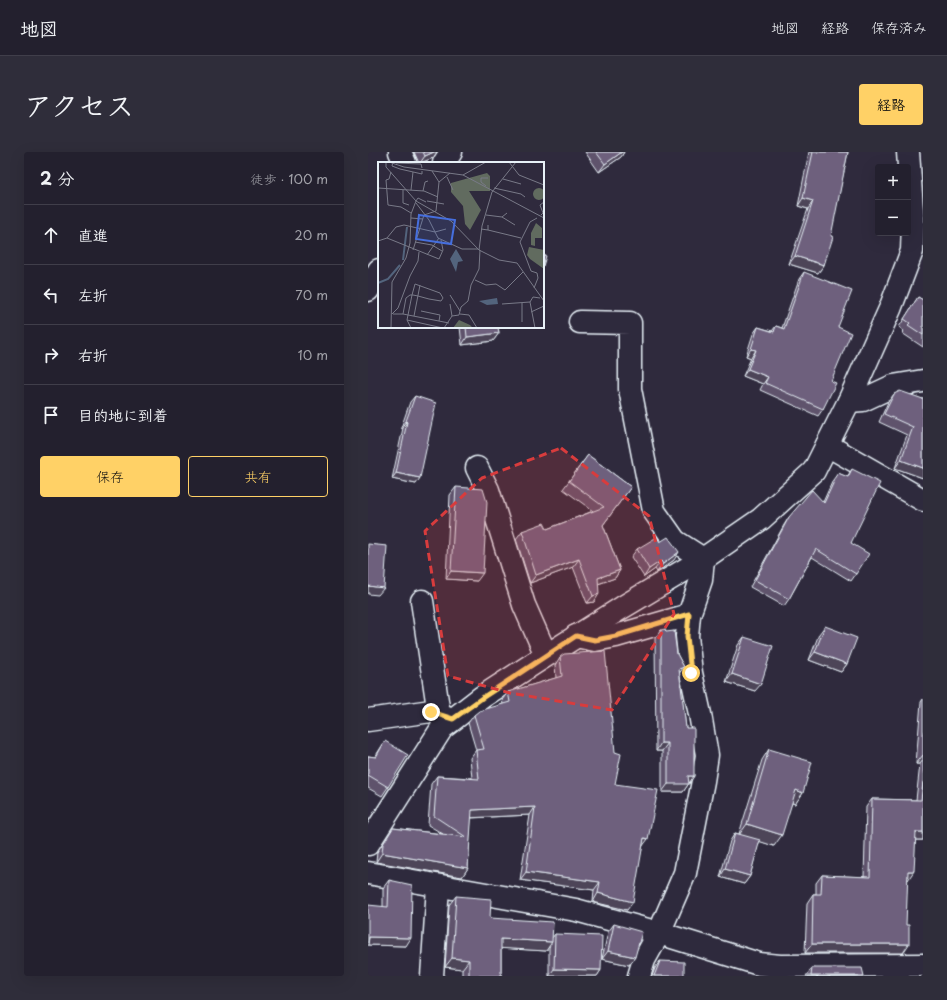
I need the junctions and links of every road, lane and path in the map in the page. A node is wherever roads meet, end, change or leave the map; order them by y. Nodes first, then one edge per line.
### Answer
1 (400, 152) edge
2 (451, 152) edge
3 (908, 152) edge
4 (405, 162) edge
5 (445, 162) edge
6 (378, 272) edge
7 (368, 290) edge
8 (580, 322) dead end
9 (923, 380) edge
10 (849, 401) junction
11 (827, 445) junction
12 (477, 468) dead end
13 (923, 500) edge
14 (703, 559) junction
15 (422, 601) dead end
16 (689, 614) junction
17 (576, 636) junction
18 (546, 655) junction
19 (446, 717) junction
20 (368, 720) edge
21 (368, 844) edge
22 (368, 873) edge
23 (438, 887) junction
24 (659, 933) junction
25 (923, 966) edge
26 (432, 976) edge
27 (639, 976) edge

1 - 4 street
2 - 5 street
3 - 10 street
6 - 7 street
8 - 14 street
9 - 10 street
10 - 11 street
11 - 13 street
11 - 14 street
12 - 18 street
14 - 16 street
14 - 17 street
15 - 19 street
16 - 17 street
16 - 24 street
17 - 18 street
18 - 19 street
19 - 20 street
19 - 21 street
22 - 23 street
23 - 24 street
23 - 26 street
24 - 25 street
24 - 27 street

